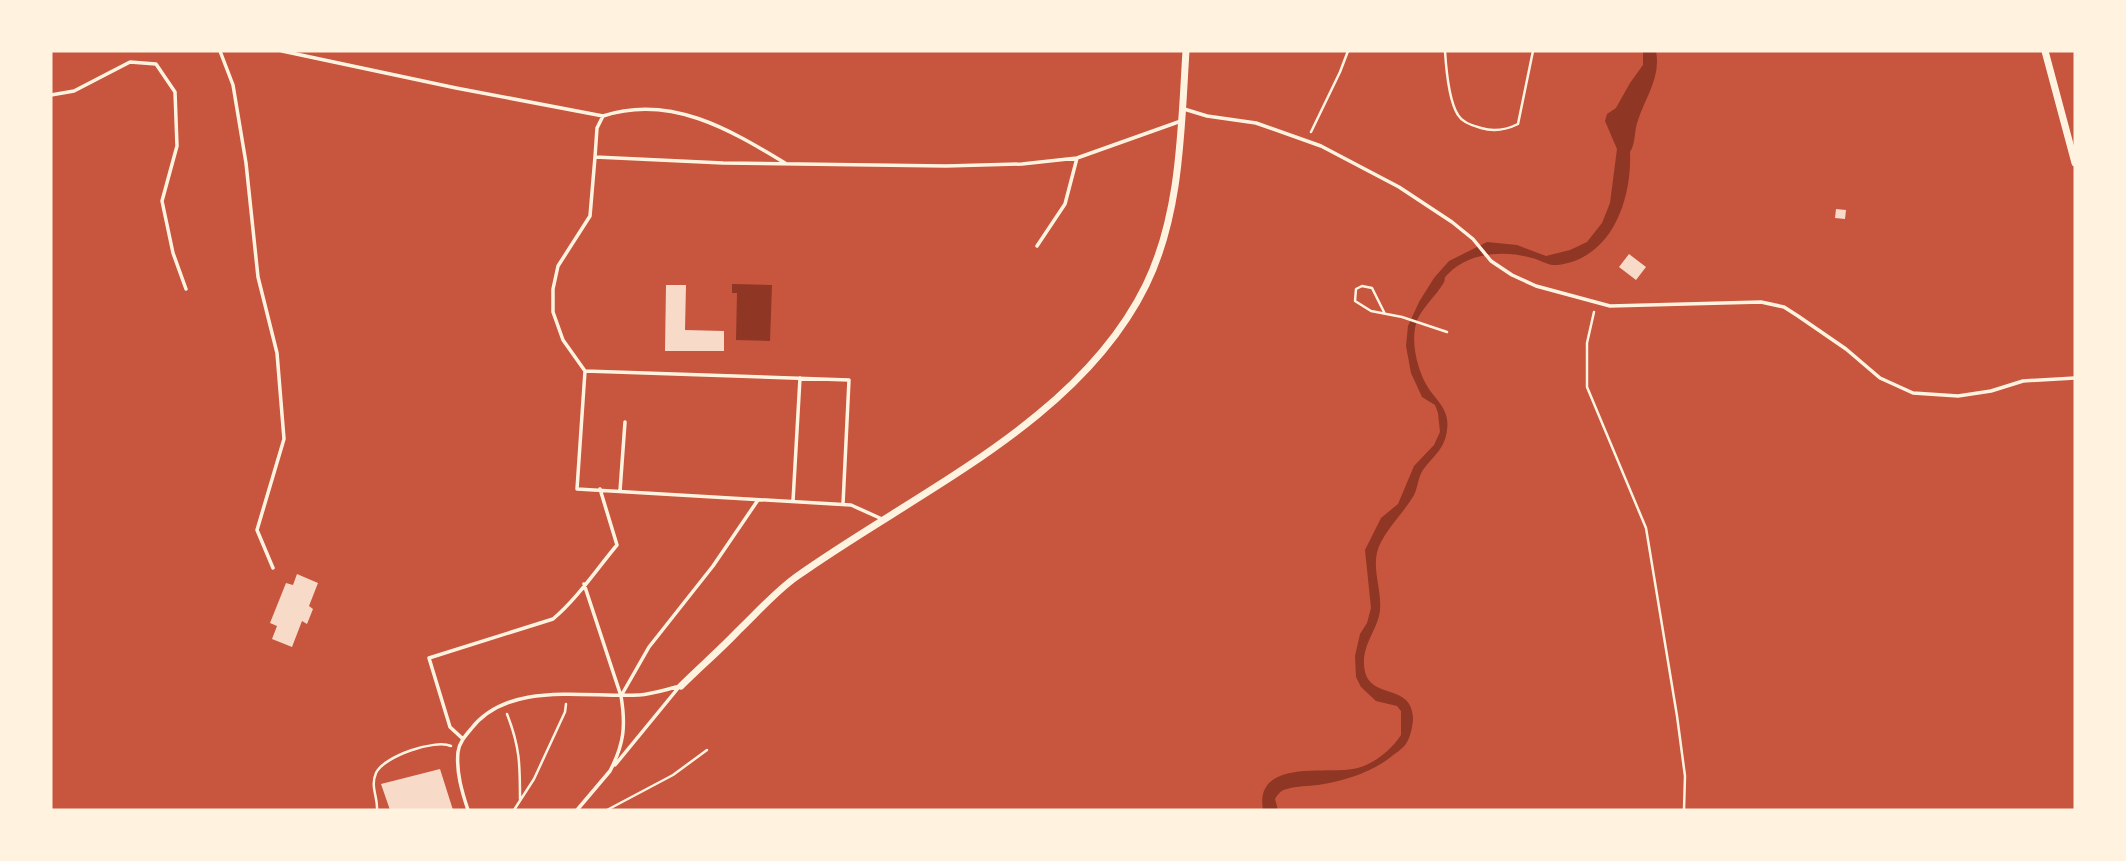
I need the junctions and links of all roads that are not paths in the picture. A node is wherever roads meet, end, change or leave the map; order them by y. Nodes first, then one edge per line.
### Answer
1 (220, 51) edge
2 (282, 51) edge
3 (1186, 51) edge
4 (2045, 51) edge
5 (51, 95) edge
6 (1182, 108) junction
7 (603, 116) junction
8 (1181, 121) junction
9 (595, 157) junction
10 (1077, 158) junction
11 (785, 163) junction
12 (2075, 163) edge
13 (1037, 246) dead end
14 (186, 289) dead end
15 (585, 371) junction
16 (800, 378) junction
17 (2075, 378) edge
18 (625, 422) dead end
19 (600, 489) junction
20 (620, 491) junction
21 (758, 499) junction
22 (793, 501) junction
23 (843, 504) junction
24 (884, 520) junction
25 (274, 568) dead end
26 (584, 584) junction
27 (681, 685) junction
28 (621, 696) junction
29 (463, 739) junction
30 (610, 771) junction
31 (468, 810) edge
32 (578, 810) edge

1 - 25 lane
2 - 7 lane
3 - 6 street
4 - 12 street
5 - 14 lane
6 - 8 street
6 - 17 lane
7 - 9 lane
7 - 11 lane
8 - 10 lane
8 - 24 street
9 - 11 lane
9 - 15 lane
10 - 11 lane
10 - 13 lane
15 - 16 lane
15 - 19 lane
16 - 22 lane
16 - 23 lane
18 - 20 lane
19 - 20 lane
19 - 26 lane
20 - 21 lane
21 - 22 lane
21 - 28 lane
22 - 23 lane
23 - 24 lane
24 - 27 street
26 - 28 lane
26 - 29 lane
27 - 28 lane
27 - 30 lane
28 - 29 lane
28 - 30 lane
29 - 31 lane
30 - 32 lane

